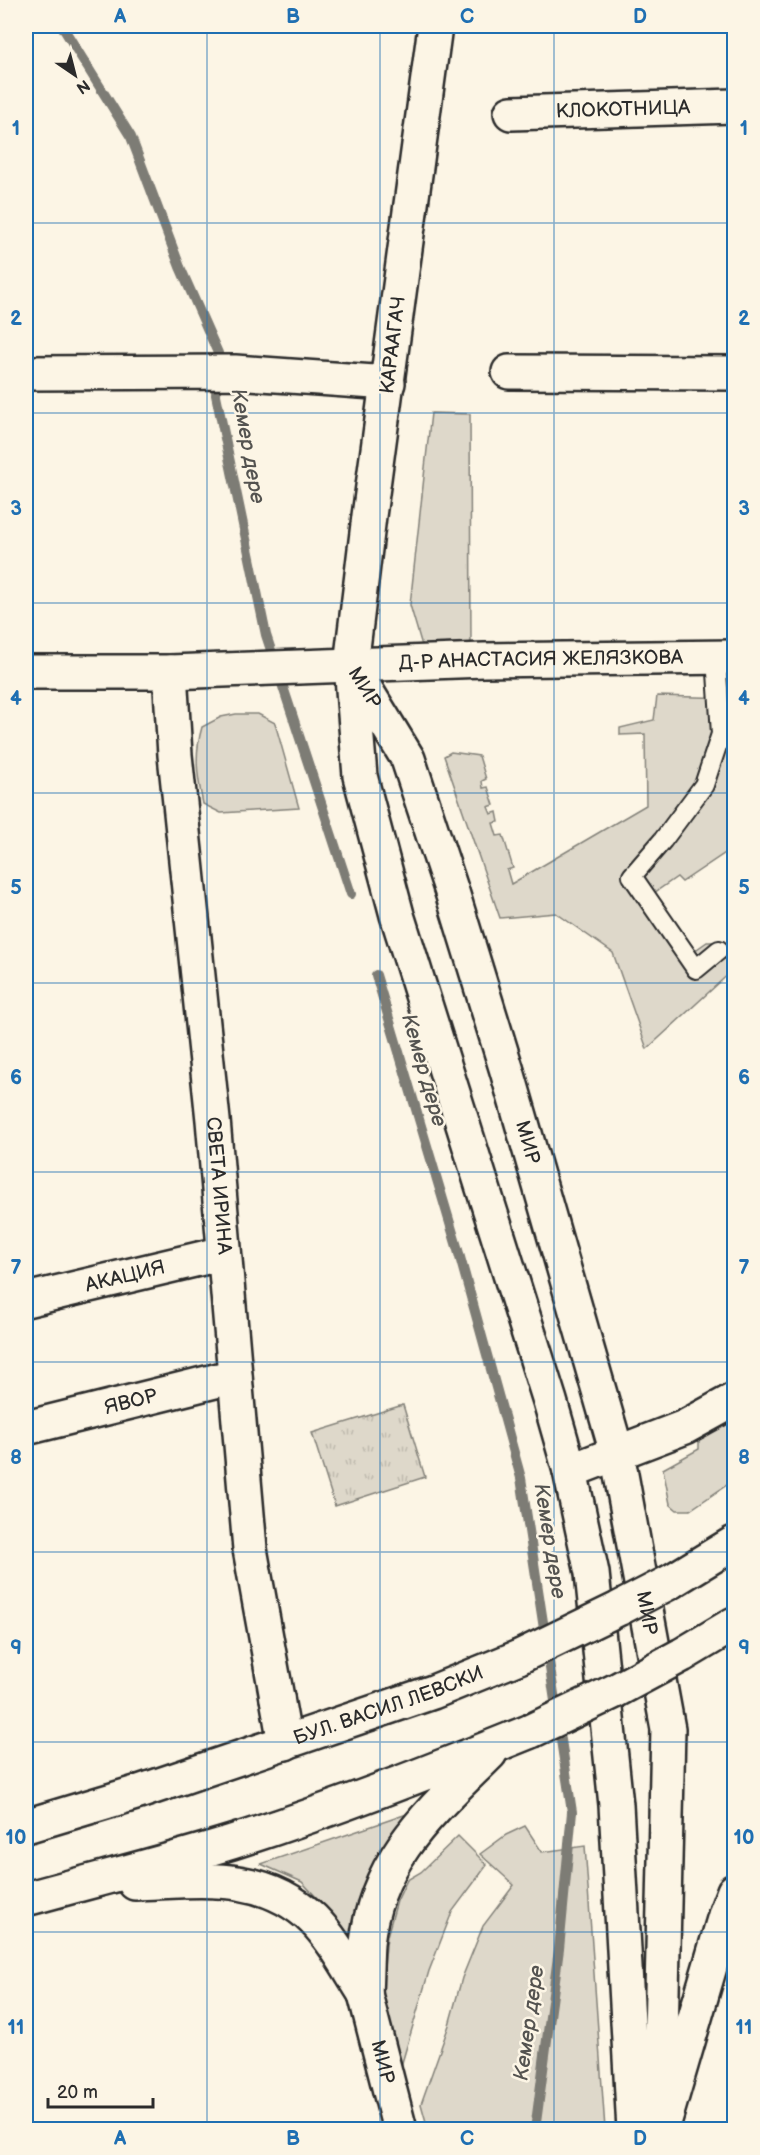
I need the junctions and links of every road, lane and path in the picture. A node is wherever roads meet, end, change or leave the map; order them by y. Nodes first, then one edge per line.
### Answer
1 (435, 26) edge
2 (735, 106) edge
3 (512, 113) dead end
4 (509, 372) dead end
5 (26, 373) edge
6 (735, 374) edge
7 (388, 382) junction
8 (725, 657) edge
9 (351, 665) junction
10 (26, 672) edge
11 (170, 672) junction
12 (719, 950) dead end
13 (224, 1253) junction
14 (26, 1300) edge
15 (235, 1376) junction
16 (735, 1400) edge
17 (26, 1428) edge
18 (617, 1453) junction
19 (570, 1471) junction
20 (735, 1544) edge
21 (735, 1624) edge
22 (285, 1743) junction
23 (500, 1744) junction
24 (26, 1826) edge
25 (74, 1886) junction
26 (735, 1891) edge
27 (26, 1899) edge
28 (365, 1994) junction
29 (400, 2130) edge
30 (634, 2130) edge
31 (660, 2130) edge

1 - 7 main road, КАРААГАЧ
2 - 3 main road, КЛОКОТНИЦА
4 - 6 main road
5 - 7 main road
7 - 9 main road, КАРААГАЧ
8 - 9 main road, Д-Р АНАСТАСИЯ ЖЕЛЯЗКОВА
8 - 12 lane
9 - 11 main road, Д-Р АНАСТАСИЯ ЖЕЛЯЗКОВА
9 - 18 main road, МИР
9 - 19 main road, МИР
10 - 11 main road, Д-Р АНАСТАСИЯ ЖЕЛЯЗКОВА
11 - 13 main road, СВЕТА ИРИНА
13 - 14 main road, АКАЦИЯ
13 - 15 main road, СВЕТА ИРИНА
15 - 17 main road, ЯВОР
15 - 22 main road, СВЕТА ИРИНА
16 - 18 main road
18 - 19 main road
18 - 31 main road, МИР
19 - 30 main road, МИР
20 - 22 main road, БУЛ. ВАСИЛ ЛЕВСКИ, bridge
21 - 23 main road, bridge
22 - 24 main road, БУЛ. ВАСИЛ ЛЕВСКИ
23 - 25 main road
23 - 28 main road
25 - 27 main road
25 - 28 main road
26 - 31 main road
28 - 29 main road, МИР

